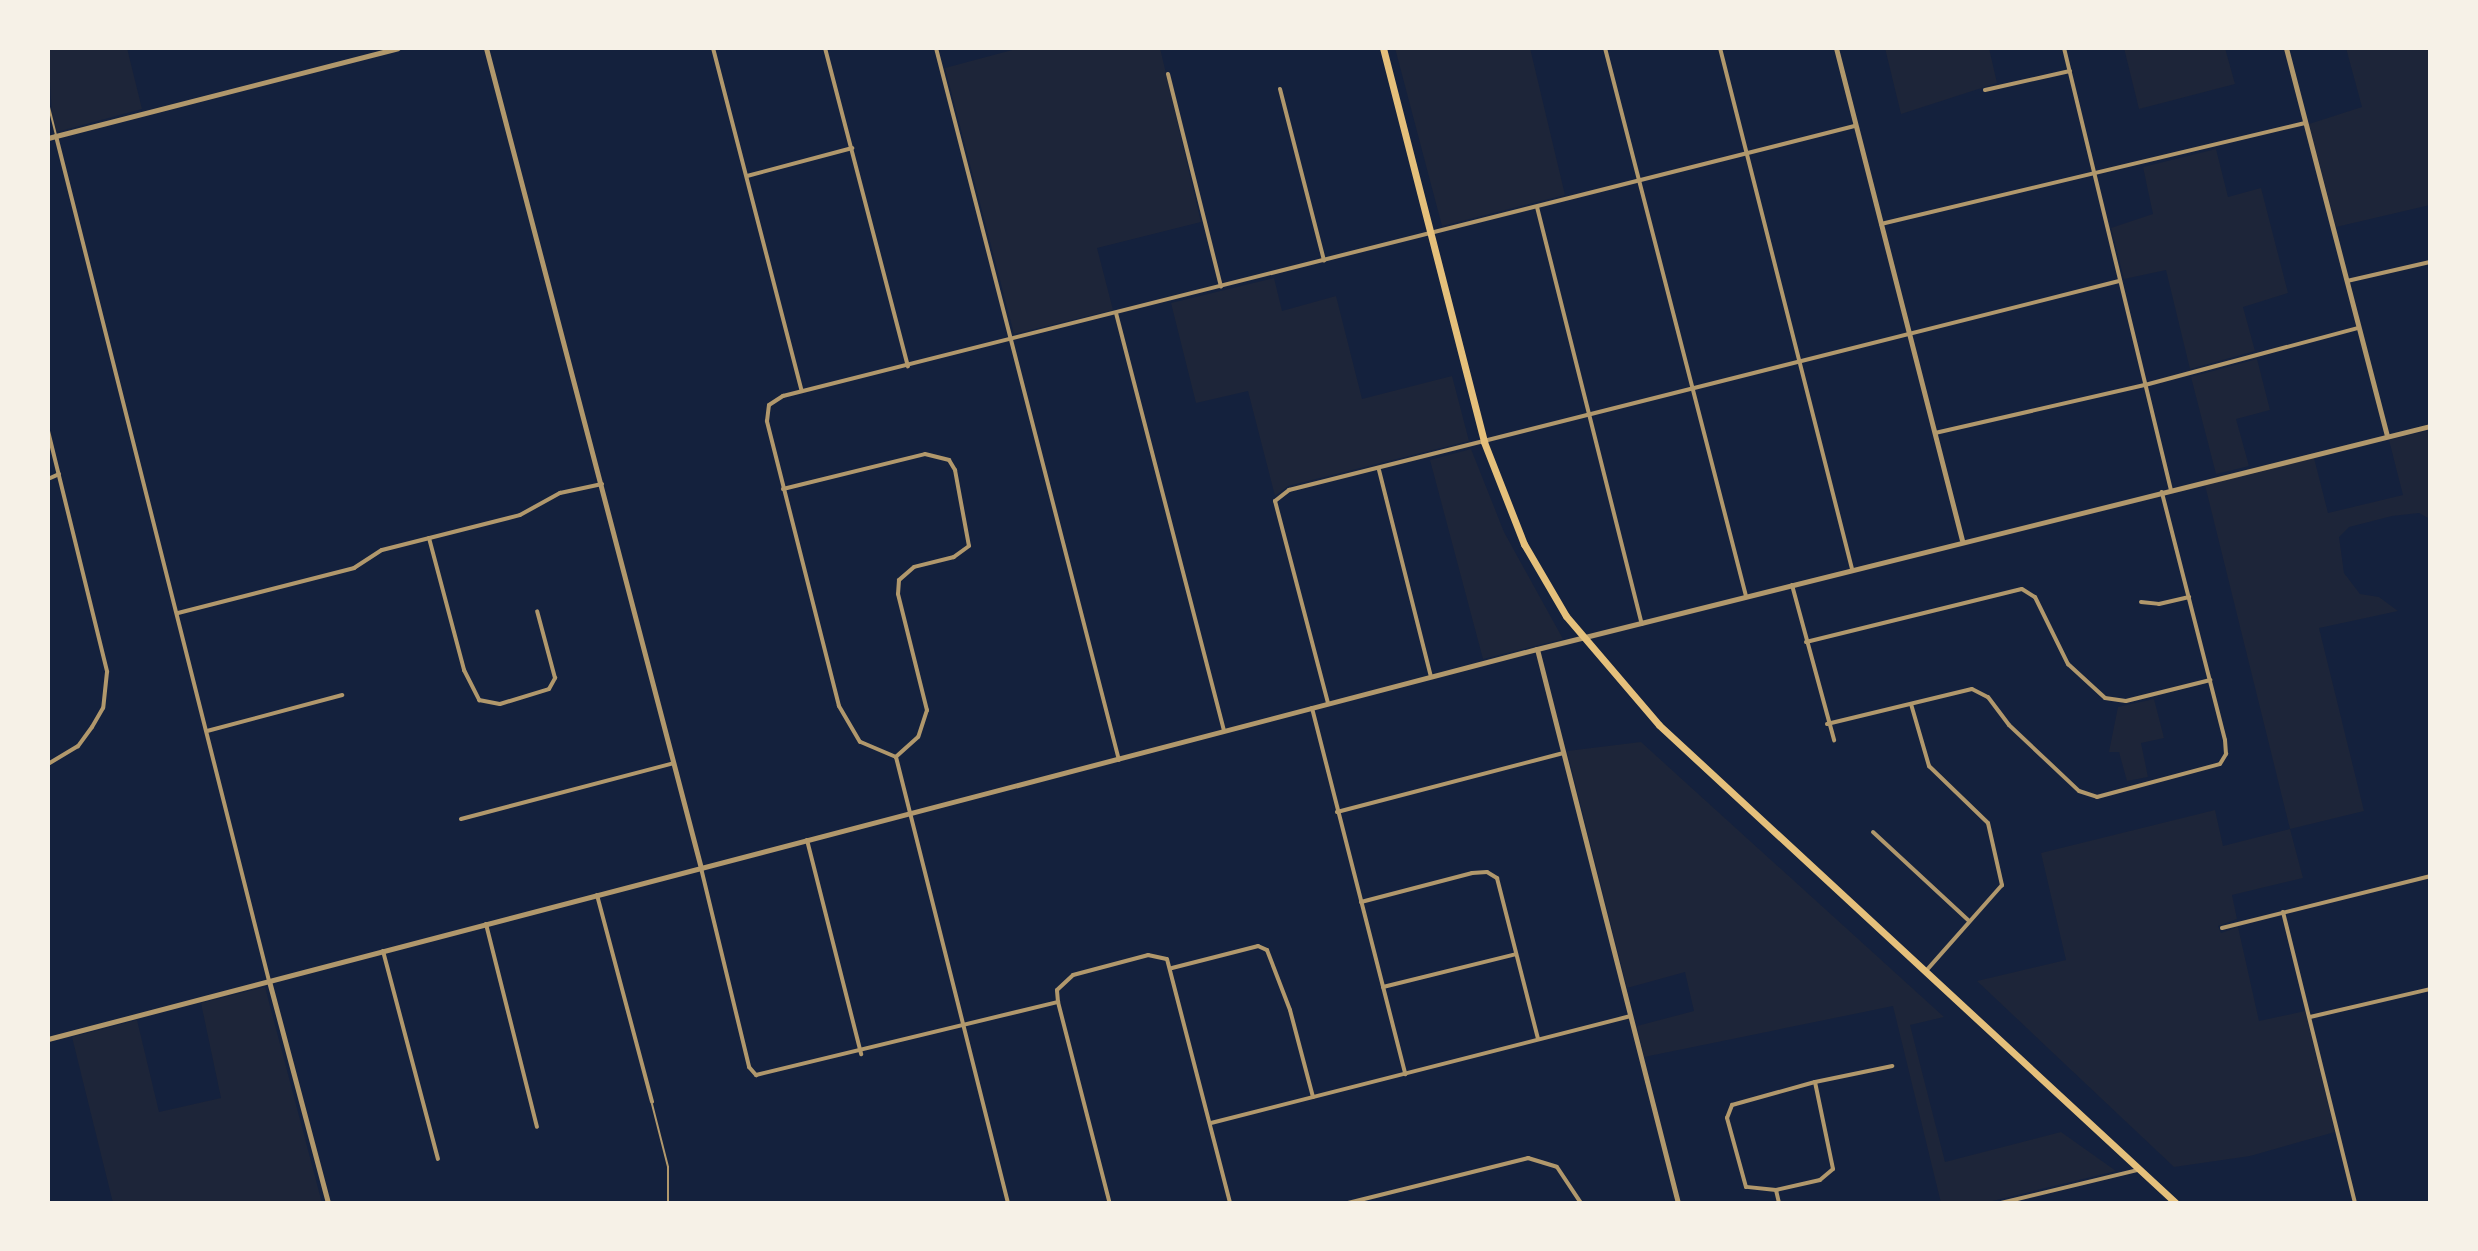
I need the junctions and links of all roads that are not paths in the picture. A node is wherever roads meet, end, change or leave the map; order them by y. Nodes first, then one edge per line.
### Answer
1 (398, 48) edge
2 (486, 48) edge
3 (713, 48) edge
4 (825, 48) edge
5 (936, 48) edge
6 (1383, 48) edge
7 (1605, 48) edge
8 (1720, 48) edge
9 (1836, 48) edge
10 (2064, 48) edge
11 (2286, 48) edge
12 (2070, 71) junction
13 (1168, 74) dead end
14 (1280, 89) dead end
15 (1985, 90) dead end
16 (48, 103) edge
17 (2305, 123) junction
18 (1856, 126) junction
19 (56, 136) junction
20 (48, 138) edge
21 (852, 148) junction
22 (1746, 154) junction
23 (2092, 175) junction
24 (747, 176) junction
25 (1641, 180) junction
26 (1537, 207) junction
27 (1881, 224) junction
28 (1430, 234) junction
29 (1324, 260) junction
30 (2430, 262) edge
31 (2119, 281) junction
32 (2347, 281) junction
33 (1221, 286) junction
34 (1116, 313) junction
35 (2358, 328) junction
36 (1909, 335) junction
37 (1011, 339) junction
38 (1799, 361) junction
39 (908, 366) junction
40 (2145, 385) junction
41 (1693, 389) junction
42 (802, 391) junction
43 (1589, 415) junction
44 (2430, 426) edge
45 (48, 431) edge
46 (1935, 433) junction
47 (2387, 436) junction
48 (1484, 442) junction
49 (1379, 469) junction
50 (59, 474) junction
51 (48, 479) edge
52 (602, 484) junction
53 (783, 489) junction
54 (2171, 489) junction
55 (2162, 492) junction
56 (429, 538) junction
57 (1962, 540) junction
58 (1852, 569) junction
59 (1792, 585) junction
60 (1746, 596) junction
61 (2189, 597) junction
62 (2141, 602) dead end
63 (537, 611) dead end
64 (178, 613) junction
65 (1642, 624) junction
66 (1582, 639) junction
67 (1806, 642) junction
68 (1537, 649) junction
69 (1431, 677) junction
70 (2210, 680) junction
71 (342, 695) dead end
72 (1328, 703) junction
73 (1911, 704) junction
74 (1312, 708) junction
75 (1827, 724) junction
76 (207, 731) junction
77 (1224, 731) junction
78 (1834, 740) dead end
79 (1564, 753) junction
80 (896, 757) junction
81 (1119, 760) junction
82 (674, 763) junction
83 (48, 764) edge
84 (1337, 812) junction
85 (910, 813) junction
86 (461, 819) dead end
87 (1873, 832) dead end
88 (807, 840) junction
89 (701, 868) junction
90 (2430, 876) edge
91 (597, 895) junction
92 (1361, 902) junction
93 (2283, 912) junction
94 (1969, 921) junction
95 (486, 924) junction
96 (2222, 928) dead end
97 (383, 951) junction
98 (1517, 954) junction
99 (1171, 968) junction
100 (1926, 971) junction
101 (269, 981) junction
102 (1383, 987) junction
103 (2430, 989) edge
104 (1058, 1002) junction
105 (1630, 1016) junction
106 (2310, 1017) junction
107 (964, 1026) junction
108 (48, 1039) edge
109 (1538, 1039) junction
110 (861, 1054) junction
111 (1892, 1066) dead end
112 (1405, 1074) junction
113 (1815, 1082) junction
114 (1313, 1097) junction
115 (652, 1102) joint
116 (1211, 1123) junction
117 (537, 1127) dead end
118 (438, 1159) dead end
119 (2140, 1169) junction
120 (1776, 1190) junction
121 (2026, 1200) edge
122 (1109, 1201) dead end
123 (328, 1203) edge
124 (668, 1203) edge
125 (1008, 1203) edge
126 (1230, 1203) edge
127 (1348, 1203) edge
128 (1581, 1203) edge
129 (1678, 1203) edge
130 (1779, 1203) edge
131 (2001, 1203) edge
132 (2176, 1203) edge
133 (2355, 1203) edge

1 - 19 street
2 - 52 street
3 - 24 street
4 - 21 street
5 - 37 street
6 - 28 highway
7 - 25 street
8 - 22 street
9 - 18 street
10 - 12 street
11 - 17 street
12 - 15 street
12 - 23 street
13 - 33 street
14 - 29 street
16 - 19 lane
17 - 23 street
17 - 32 street
18 - 22 street
18 - 27 street
19 - 20 street
19 - 64 street
21 - 24 street
21 - 39 street
22 - 25 street
22 - 38 street
23 - 27 street
23 - 31 street
24 - 42 street
25 - 26 street
25 - 41 street
26 - 28 street
26 - 43 street
27 - 36 street
28 - 29 street
28 - 48 highway
29 - 33 street
30 - 32 street
31 - 36 street
31 - 40 street
32 - 35 street
33 - 34 street
34 - 37 street
34 - 77 street
35 - 40 street
35 - 47 street
36 - 38 street
36 - 46 street
37 - 39 street
37 - 81 street
38 - 41 street
38 - 58 street
39 - 42 street
40 - 46 street
40 - 54 street
41 - 43 street
41 - 60 street
42 - 53 street
43 - 48 street
43 - 65 street
44 - 47 street
45 - 50 street
46 - 57 street
47 - 54 street
48 - 49 street
48 - 66 highway
49 - 69 street
49 - 72 street
50 - 51 street
50 - 83 street
52 - 56 street
52 - 82 street
53 - 80 street
53 - 80 street
54 - 55 street
55 - 57 street
55 - 61 street
56 - 63 street
56 - 64 street
57 - 58 street
58 - 59 street
59 - 60 street
59 - 67 street
60 - 65 street
61 - 62 street
61 - 70 street
64 - 76 street
65 - 66 street
66 - 68 street
66 - 100 highway
67 - 70 street
67 - 75 street
68 - 69 street
68 - 79 street
69 - 72 street
70 - 73 street
71 - 76 street
72 - 74 street
73 - 75 street
73 - 94 street
74 - 77 street
74 - 84 street
75 - 78 street
76 - 101 street
77 - 81 street
79 - 84 street
79 - 105 street
80 - 85 street
81 - 85 street
82 - 86 street
82 - 89 street
84 - 92 street
85 - 88 street
85 - 107 street
87 - 94 street
88 - 89 street
88 - 110 street
89 - 91 street
89 - 110 street
90 - 93 street
91 - 95 street
91 - 115 street
92 - 98 street
92 - 102 street
93 - 96 street
93 - 106 street
94 - 100 street
95 - 97 street
95 - 117 street
97 - 101 street
97 - 118 street
98 - 102 street
98 - 109 street
99 - 104 street
99 - 114 street
99 - 116 street
100 - 119 highway
101 - 108 street
101 - 123 street
102 - 112 street
103 - 106 street
104 - 107 street
104 - 122 street
105 - 109 street
105 - 129 street
106 - 133 street
107 - 110 street
107 - 125 street
109 - 112 street
111 - 113 street
112 - 114 street
113 - 120 street
113 - 120 street
114 - 116 street
115 - 124 lane
116 - 126 street
119 - 121 street
119 - 132 highway
120 - 130 street
121 - 131 street
127 - 128 street

